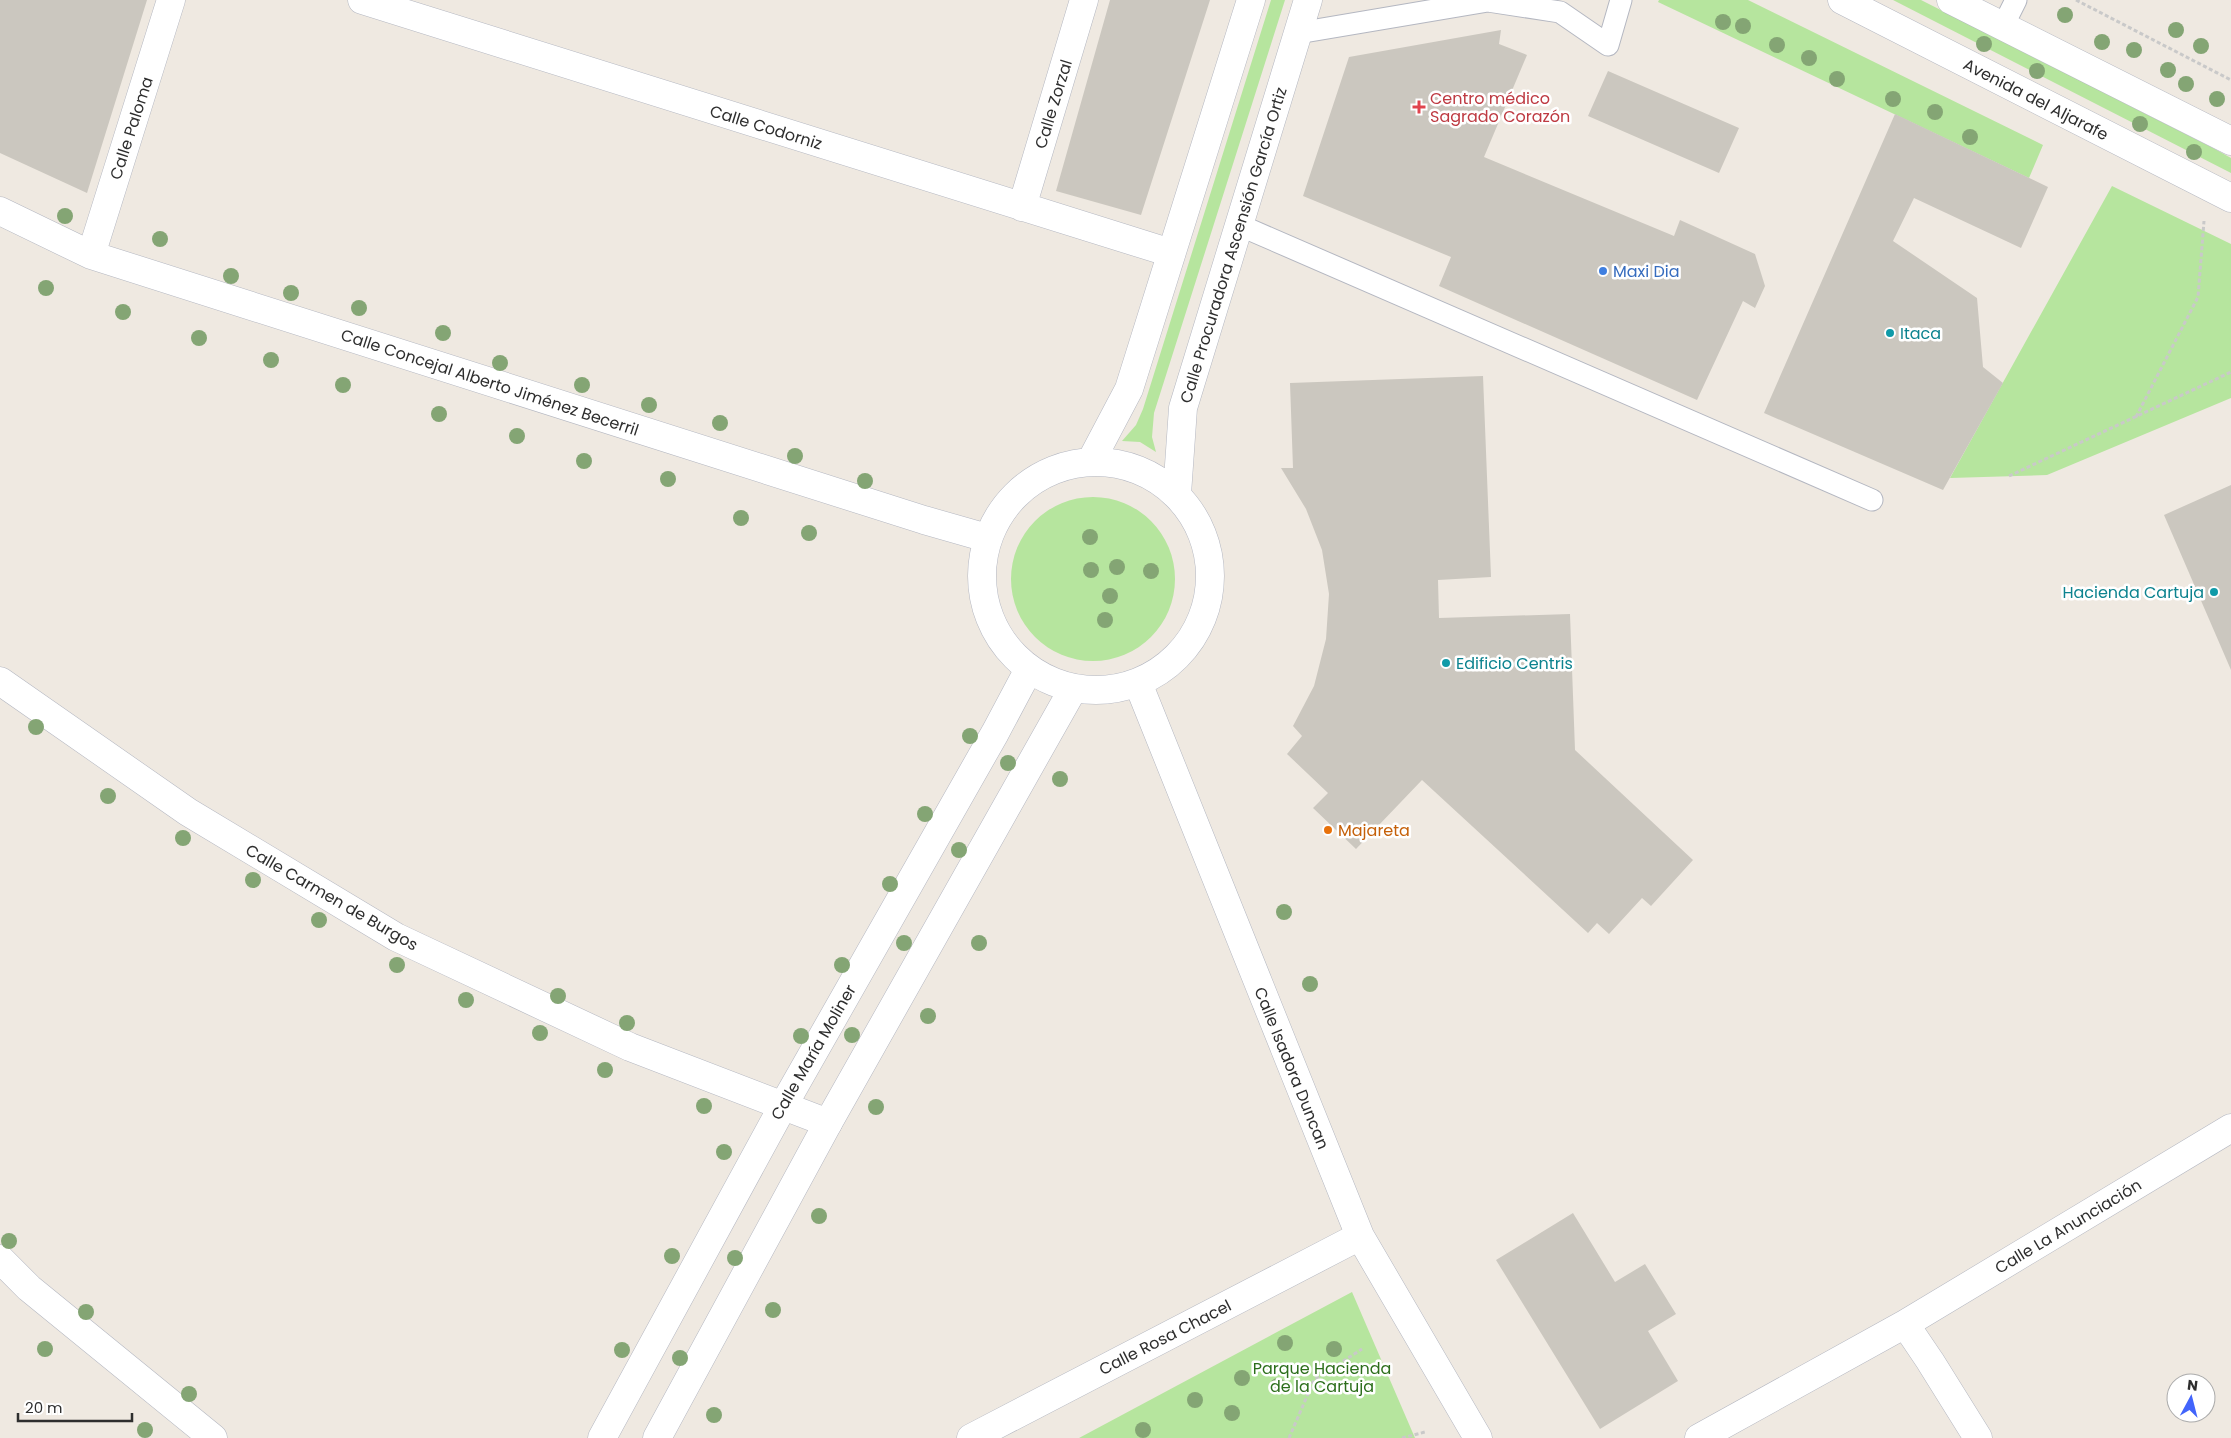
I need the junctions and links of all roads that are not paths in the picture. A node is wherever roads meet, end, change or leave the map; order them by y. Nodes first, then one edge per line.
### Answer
1 (172, 0) edge
2 (362, 0) edge
3 (1084, 0) edge
4 (1251, 0) edge
5 (1308, 0) edge
6 (1621, 0) edge
7 (1842, 0) edge
8 (1951, 0) edge
9 (2016, 0) edge
10 (2003, 26) junction
11 (1298, 33) junction
12 (2231, 141) edge
13 (2231, 198) edge
14 (1022, 207) junction
15 (0, 211) edge
16 (1239, 225) junction
17 (1171, 253) junction
18 (91, 255) junction
19 (1091, 461) junction
20 (1177, 494) junction
21 (1872, 500) dead end
22 (987, 538) junction
23 (1028, 669) junction
24 (0, 681) edge
25 (1138, 683) junction
26 (1073, 688) junction
27 (783, 1106) junction
28 (828, 1123) junction
29 (2231, 1128) edge
30 (1360, 1236) junction
31 (0, 1259) edge
32 (1905, 1324) junction
33 (213, 1438) edge
34 (602, 1438) edge
35 (658, 1438) edge
36 (971, 1438) edge
37 (1478, 1438) edge
38 (1699, 1438) edge
39 (1978, 1438) edge

1 - 18 street, Calle Paloma
2 - 14 street, Calle Codorniz
3 - 14 street, Calle Zorzal
4 - 17 street
5 - 11 street, Calle Procuradora Ascensión García Ortiz
6 - 11 lane
7 - 13 street, Avenida del Aljarafe
8 - 10 street
9 - 10 lane
10 - 12 street
11 - 16 street, Calle Procuradora Ascensión García Ortiz
14 - 17 street, Calle Codorniz
15 - 18 street, Calle Concejal Alberto Jiménez Becerril
16 - 20 street, Calle Procuradora Ascensión García Ortiz
16 - 21 lane
17 - 19 street
18 - 22 street, Calle Concejal Alberto Jiménez Becerril
19 - 20 street
19 - 22 street
20 - 25 street
22 - 23 street
23 - 26 street
23 - 27 street, Calle María Moliner
24 - 27 street, Calle Carmen de Burgos
25 - 26 street
25 - 30 street, Calle Isadora Duncan
26 - 28 street
27 - 28 street, Calle Carmen de Burgos
27 - 34 street, Calle María Moliner
28 - 35 street
29 - 32 street, Calle La Anunciación
30 - 36 street, Calle Rosa Chacel
30 - 37 street, Calle Isadora Duncan
31 - 33 street
32 - 38 street, Calle La Anunciación
32 - 39 street

